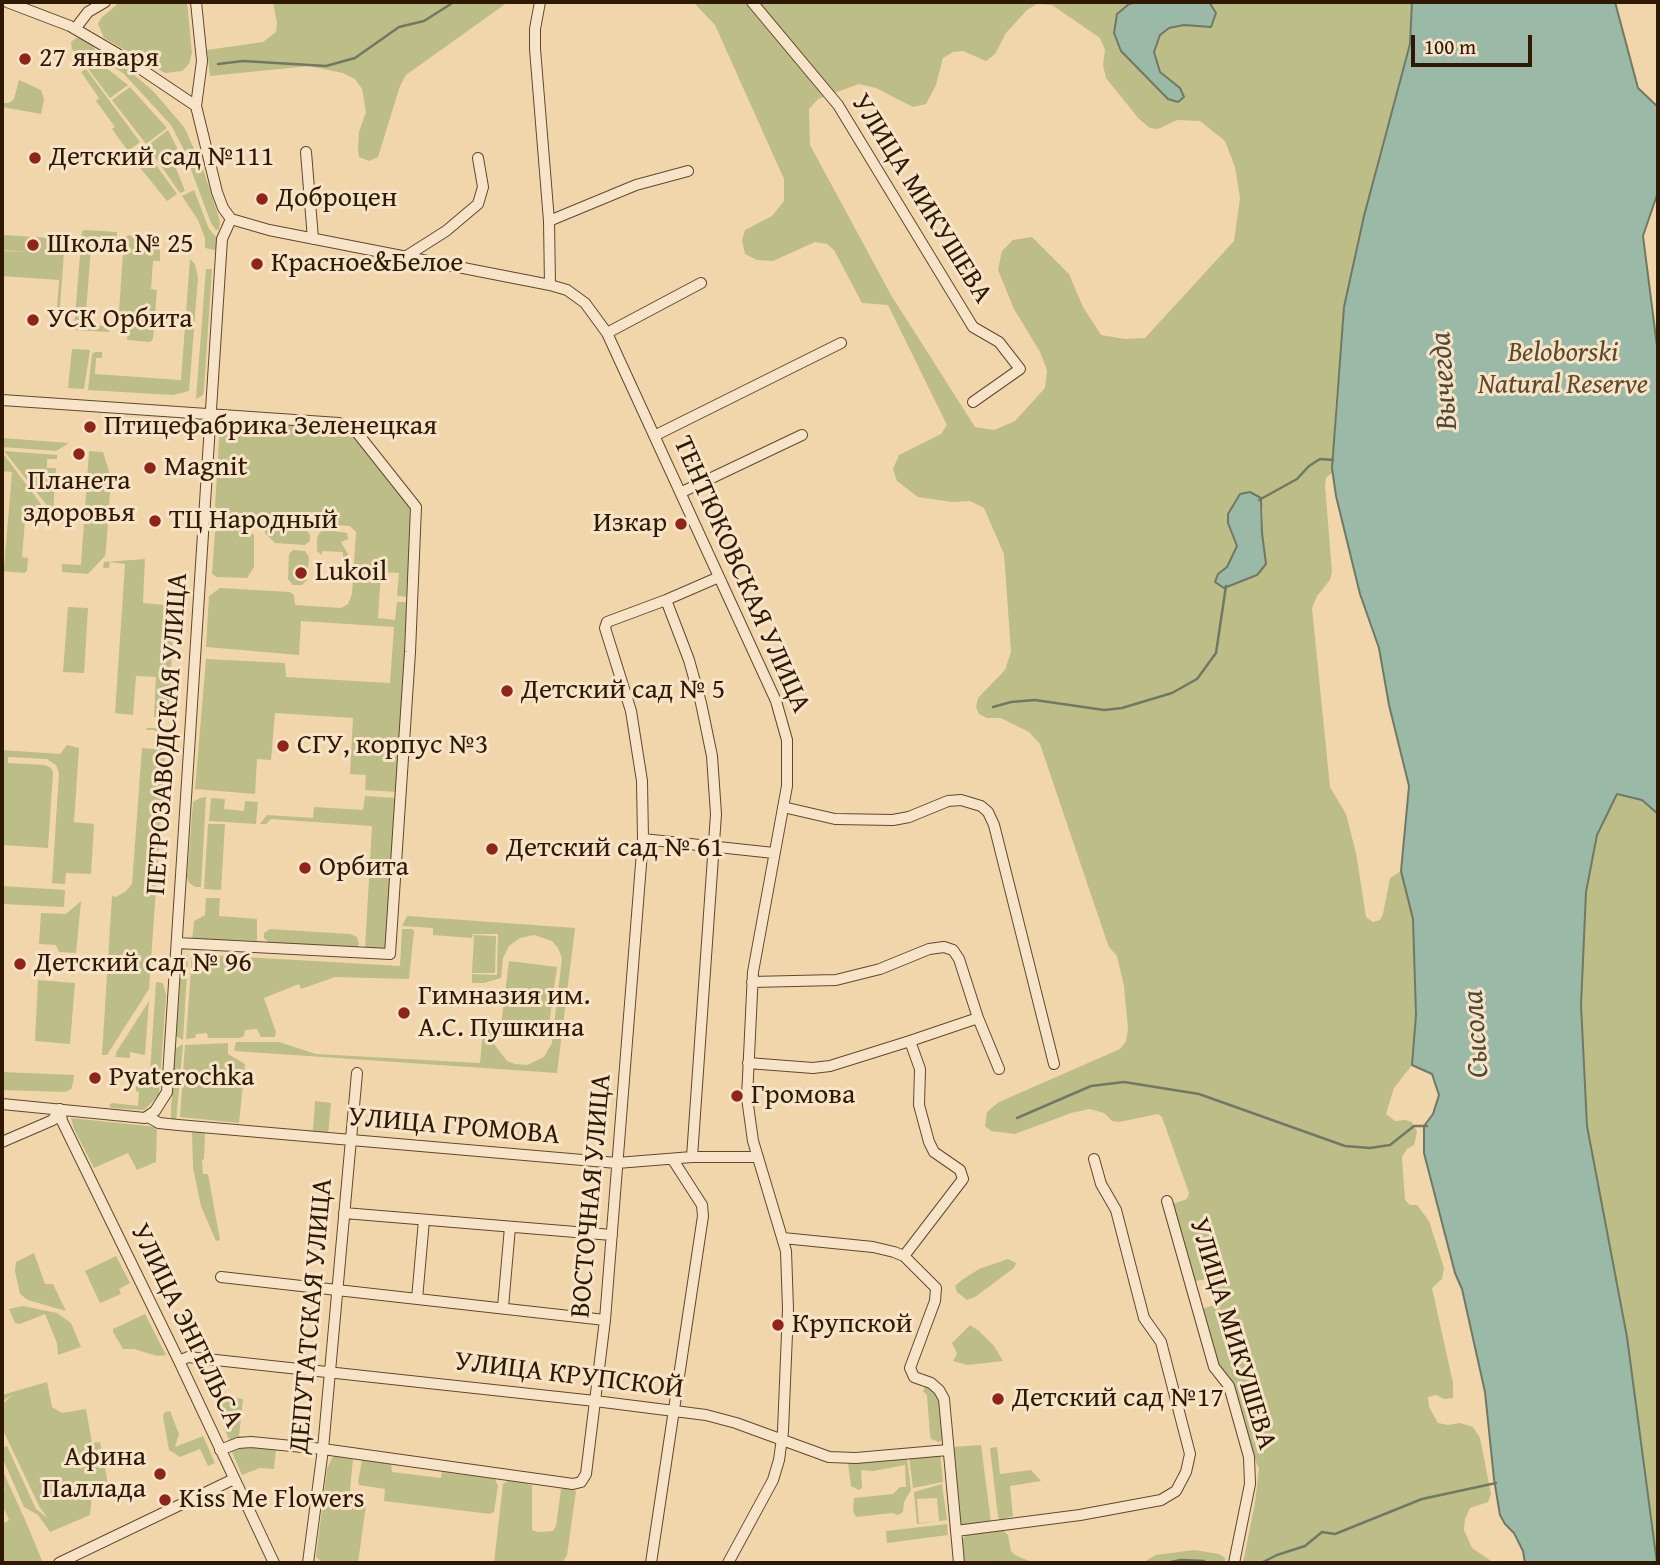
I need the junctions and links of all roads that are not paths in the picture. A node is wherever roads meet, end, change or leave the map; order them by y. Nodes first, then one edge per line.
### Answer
1 (7, 2) edge
2 (105, 2) edge
3 (196, 2) edge
4 (540, 2) edge
5 (752, 2) edge
6 (75, 29) junction
7 (196, 106) junction
8 (306, 152) dead end
9 (478, 158) dead end
10 (688, 171) dead end
11 (231, 219) junction
12 (549, 221) junction
13 (313, 239) junction
14 (405, 257) junction
15 (701, 283) dead end
16 (550, 285) junction
17 (607, 333) junction
18 (841, 343) dead end
19 (2, 400) edge
20 (973, 402) dead end
21 (213, 415) junction
22 (656, 435) junction
23 (802, 435) dead end
24 (681, 492) junction
25 (719, 577) junction
26 (666, 600) junction
27 (783, 807) junction
28 (643, 839) junction
29 (714, 846) junction
30 (774, 853) junction
31 (177, 943) junction
32 (752, 982) junction
33 (978, 1018) junction
34 (911, 1041) junction
35 (748, 1063) junction
36 (1054, 1064) dead end
37 (999, 1069) dead end
38 (357, 1073) dead end
39 (2, 1104) edge
40 (60, 1109) junction
41 (148, 1117) junction
42 (351, 1141) junction
43 (2, 1142) edge
44 (692, 1157) junction
45 (758, 1157) junction
46 (1094, 1159) dead end
47 (673, 1160) junction
48 (617, 1163) junction
49 (1167, 1201) dead end
50 (344, 1213) junction
51 (424, 1220) junction
52 (510, 1227) junction
53 (612, 1235) junction
54 (783, 1238) junction
55 (904, 1256) junction
56 (221, 1277) dead end
57 (337, 1290) junction
58 (417, 1299) junction
59 (503, 1307) junction
60 (605, 1320) junction
61 (179, 1361) junction
62 (330, 1372) junction
63 (595, 1401) junction
64 (675, 1411) junction
65 (782, 1441) junction
66 (323, 1449) junction
67 (220, 1450) junction
68 (948, 1450) junction
69 (234, 1479) junction
70 (956, 1531) junction
71 (59, 1563) edge
72 (274, 1563) edge
73 (308, 1563) edge
74 (651, 1563) edge
75 (728, 1563) edge
76 (959, 1563) edge
77 (1234, 1563) edge

1 - 6 street
2 - 6 street
3 - 7 street
4 - 12 street
5 - 20 street, УЛИЦА МИКУШЕВА
6 - 7 street
7 - 11 street
8 - 13 street
9 - 14 street
10 - 12 street
11 - 13 street, ТЕНТЮКОВСКАЯ УЛИЦА
11 - 21 street, ПЕТРОЗАВОДСКАЯ УЛИЦА
12 - 16 street
13 - 14 street, ТЕНТЮКОВСКАЯ УЛИЦА
14 - 16 street, ТЕНТЮКОВСКАЯ УЛИЦА
15 - 17 street
16 - 17 street, ТЕНТЮКОВСКАЯ УЛИЦА
17 - 22 street, ТЕНТЮКОВСКАЯ УЛИЦА
18 - 22 street
19 - 21 street
21 - 31 street, ПЕТРОЗАВОДСКАЯ УЛИЦА
21 - 31 street
22 - 24 street, ТЕНТЮКОВСКАЯ УЛИЦА
23 - 24 street
24 - 25 street, ТЕНТЮКОВСКАЯ УЛИЦА
25 - 26 street
25 - 27 street, ТЕНТЮКОВСКАЯ УЛИЦА
26 - 28 street, ВОСТОЧНАЯ УЛИЦА
26 - 29 street
27 - 30 street, ТЕНТЮКОВСКАЯ УЛИЦА
27 - 36 street
28 - 29 street
28 - 48 street, ВОСТОЧНАЯ УЛИЦА
29 - 30 street
29 - 44 street
30 - 32 street, ТЕНТЮКОВСКАЯ УЛИЦА
31 - 41 street, ПЕТРОЗАВОДСКАЯ УЛИЦА
32 - 33 street
32 - 35 street, ТЕНТЮКОВСКАЯ УЛИЦА
33 - 34 street
33 - 37 street
34 - 35 street
34 - 55 street
35 - 45 street, ТЕНТЮКОВСКАЯ УЛИЦА
38 - 42 street, ДЕПУТАТСКАЯ УЛИЦА
39 - 40 street
40 - 41 street
40 - 43 street
40 - 61 street, УЛИЦА ЭНГЕЛЬСА
41 - 42 street, УЛИЦА ГРОМОВА
42 - 48 street, УЛИЦА ГРОМОВА
42 - 50 street, ДЕПУТАТСКАЯ УЛИЦА
44 - 45 street, УЛИЦА ГРОМОВА
44 - 47 street, УЛИЦА ГРОМОВА
45 - 54 street, ТЕНТЮКОВСКАЯ УЛИЦА
46 - 70 street
47 - 48 street, УЛИЦА ГРОМОВА
47 - 64 street
48 - 53 street, ВОСТОЧНАЯ УЛИЦА
49 - 77 street, УЛИЦА МИКУШЕВА
50 - 51 street
50 - 57 street, ДЕПУТАТСКАЯ УЛИЦА
51 - 52 street
51 - 58 street
52 - 53 street
52 - 59 street
53 - 60 street, ВОСТОЧНАЯ УЛИЦА
54 - 55 street
54 - 65 street, ТЕНТЮКОВСКАЯ УЛИЦА
55 - 68 street
56 - 57 street
57 - 58 street
57 - 62 street, ДЕПУТАТСКАЯ УЛИЦА
58 - 59 street
59 - 60 street
60 - 63 street, ВОСТОЧНАЯ УЛИЦА
61 - 62 street, УЛИЦА КРУПСКОЙ
61 - 67 street, УЛИЦА ЭНГЕЛЬСА
62 - 63 street, УЛИЦА КРУПСКОЙ
62 - 66 street, ДЕПУТАТСКАЯ УЛИЦА
63 - 64 street, УЛИЦА КРУПСКОЙ
63 - 66 street, ВОСТОЧНАЯ УЛИЦА
64 - 65 street, УЛИЦА КРУПСКОЙ
64 - 74 street
65 - 68 street, УЛИЦА КРУПСКОЙ
65 - 75 street, ТЕНТЮКОВСКАЯ УЛИЦА
66 - 67 street
66 - 73 street, ДЕПУТАТСКАЯ УЛИЦА
67 - 69 street, УЛИЦА ЭНГЕЛЬСА
68 - 70 street
69 - 71 street
69 - 72 street, УЛИЦА ЭНГЕЛЬСА
70 - 76 street

